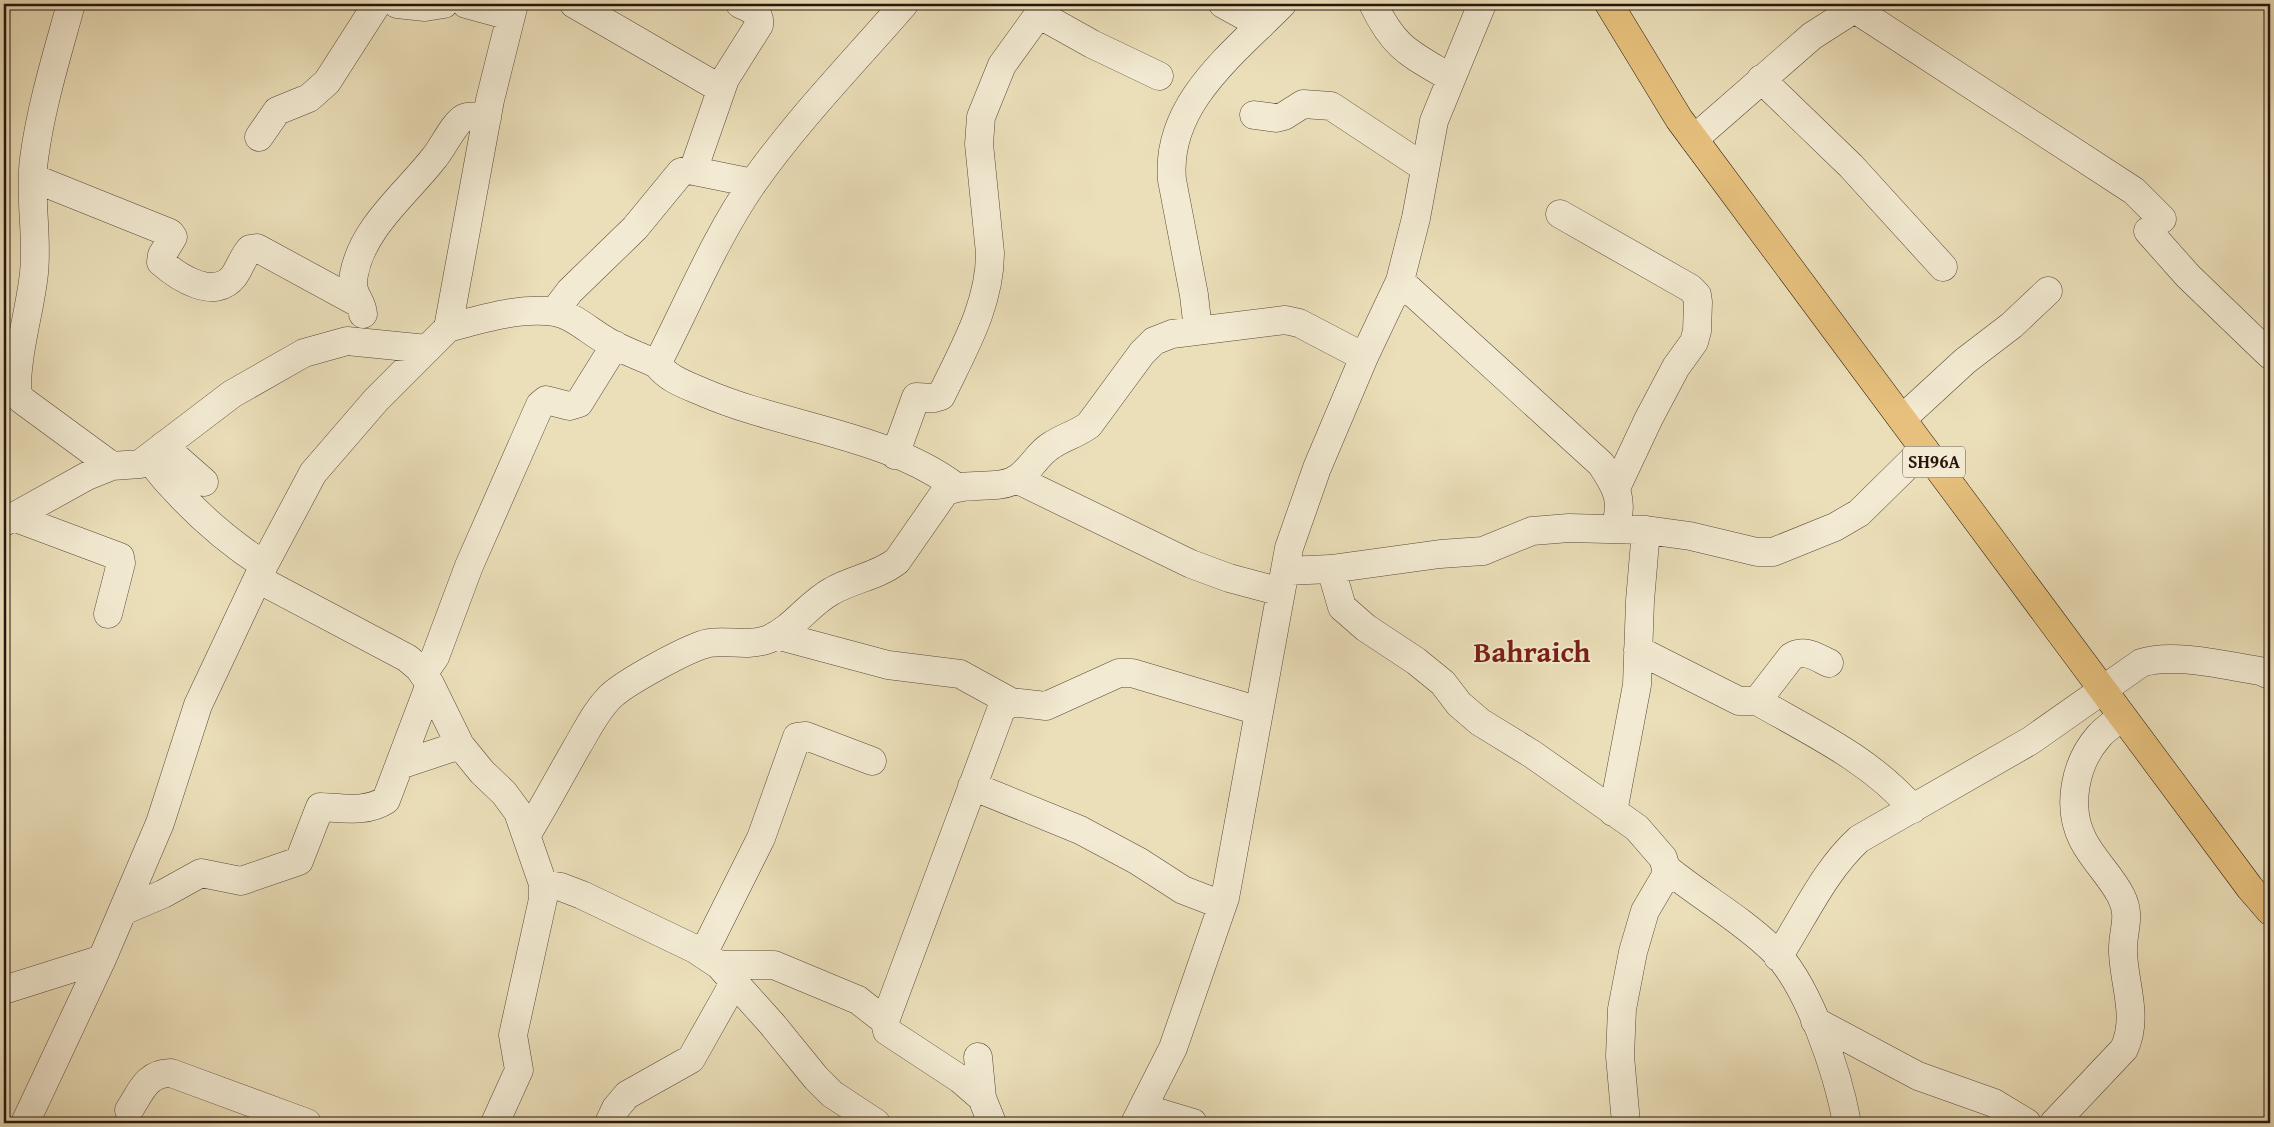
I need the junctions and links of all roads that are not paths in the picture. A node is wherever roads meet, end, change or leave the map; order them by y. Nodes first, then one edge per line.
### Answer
1 (70, 4) edge
2 (377, 4) edge
3 (398, 4) edge
4 (444, 4) edge
5 (466, 4) edge
6 (574, 4) edge
7 (740, 4) edge
8 (904, 4) edge
9 (1223, 4) edge
10 (1282, 4) edge
11 (1373, 4) edge
12 (1482, 4) edge
13 (1609, 4) edge
14 (1858, 6) edge
15 (512, 10) edge
16 (1043, 10) edge
17 (1262, 25) junction
18 (1159, 76) dead end
19 (1451, 78) junction
20 (1761, 79) junction
21 (721, 89) junction
22 (1254, 115) dead end
23 (487, 118) junction
24 (259, 137) dead end
25 (1694, 138) junction
26 (1425, 168) junction
27 (693, 171) junction
28 (33, 178) junction
29 (753, 183) junction
30 (1560, 214) dead end
31 (1943, 267) dead end
32 (1400, 281) junction
33 (2048, 291) dead end
34 (360, 304) junction
35 (554, 312) junction
36 (448, 328) junction
37 (1198, 330) junction
38 (360, 342) junction
39 (615, 345) junction
40 (427, 349) junction
41 (2270, 355) edge
42 (1364, 357) junction
43 (657, 364) junction
44 (1902, 419) junction
45 (1924, 449) junction
46 (155, 452) junction
47 (895, 455) junction
48 (112, 466) junction
49 (1016, 479) junction
50 (204, 482) dead end
51 (956, 487) junction
52 (1616, 488) junction
53 (8, 520) edge
54 (1615, 529) junction
55 (1646, 530) junction
56 (261, 572) junction
57 (1334, 580) junction
58 (1283, 581) junction
59 (108, 614) dead end
60 (776, 635) junction
61 (1638, 650) junction
62 (1828, 663) dead end
63 (2270, 675) edge
64 (426, 679) junction
65 (2103, 692) junction
66 (1756, 701) junction
67 (1011, 702) junction
68 (1259, 711) junction
69 (2122, 717) junction
70 (460, 745) junction
71 (872, 761) dead end
72 (400, 765) junction
73 (972, 786) junction
74 (1913, 809) junction
75 (1613, 812) junction
76 (527, 834) junction
77 (1666, 868) junction
78 (543, 884) junction
79 (1222, 905) junction
80 (123, 911) junction
81 (2270, 911) edge
82 (1778, 957) junction
83 (102, 959) junction
84 (719, 967) junction
85 (4, 990) edge
86 (885, 1021) junction
87 (1815, 1021) junction
88 (978, 1057) dead end
89 (982, 1098) junction
90 (129, 1110) dead end
91 (1139, 1116) edge
92 (870, 1122) edge
93 (25, 1123) edge
94 (307, 1123) edge
95 (495, 1123) edge
96 (609, 1123) edge
97 (992, 1123) edge
98 (1193, 1123) edge
99 (1626, 1123) edge
100 (1847, 1123) edge
101 (2027, 1123) edge
102 (2054, 1123) edge

1 - 28 street
2 - 24 street
3 - 4 street
5 - 15 street
6 - 21 street
7 - 21 street
8 - 29 street
9 - 17 street
10 - 17 street
11 - 19 street
12 - 19 street
13 - 25 main road, SH96A
14 - 20 street
14 - 41 street
15 - 23 street
16 - 18 street
16 - 47 street
17 - 37 street
19 - 26 street
20 - 25 street
20 - 31 street
21 - 27 street
22 - 26 street
23 - 34 street
23 - 36 street
25 - 44 main road, SH96A
26 - 32 street
27 - 29 street
27 - 35 street
28 - 34 street
28 - 48 street
29 - 43 street
30 - 52 street
32 - 42 street
32 - 52 street
33 - 44 street
34 - 38 street
35 - 36 street
35 - 39 street
36 - 40 street
37 - 42 street
37 - 49 street
38 - 40 street
38 - 46 street
39 - 43 street
39 - 64 street
40 - 56 street
42 - 58 street
43 - 47 street
44 - 45 main road, SH96A
45 - 55 street
45 - 65 main road, SH96A
46 - 48 street
46 - 50 street
46 - 56 street
47 - 51 street
48 - 53 street
49 - 51 street
49 - 58 street
51 - 60 street
52 - 54 street
53 - 59 street
54 - 55 street
54 - 57 street
55 - 61 street
56 - 64 street
56 - 80 street
57 - 58 street
57 - 75 street
58 - 68 street
60 - 67 street
60 - 76 street
61 - 66 street
61 - 75 street
62 - 66 street
63 - 65 street
64 - 70 street
64 - 72 street
65 - 69 main road, SH96A
65 - 74 street
66 - 74 street
67 - 68 street
67 - 73 street
68 - 79 street
69 - 81 main road, SH96A
69 - 102 street
70 - 72 street
70 - 76 street
71 - 84 street
72 - 80 street
73 - 79 street
73 - 86 street
74 - 82 street
75 - 77 street
76 - 78 street
77 - 82 street
77 - 99 street
78 - 84 street
78 - 95 street
79 - 91 street
80 - 83 street
82 - 87 street
83 - 85 street
83 - 93 street
84 - 86 street
84 - 92 street
84 - 96 street
86 - 89 street
87 - 100 street
87 - 101 street
88 - 89 street
89 - 97 street
90 - 94 street
91 - 98 street

